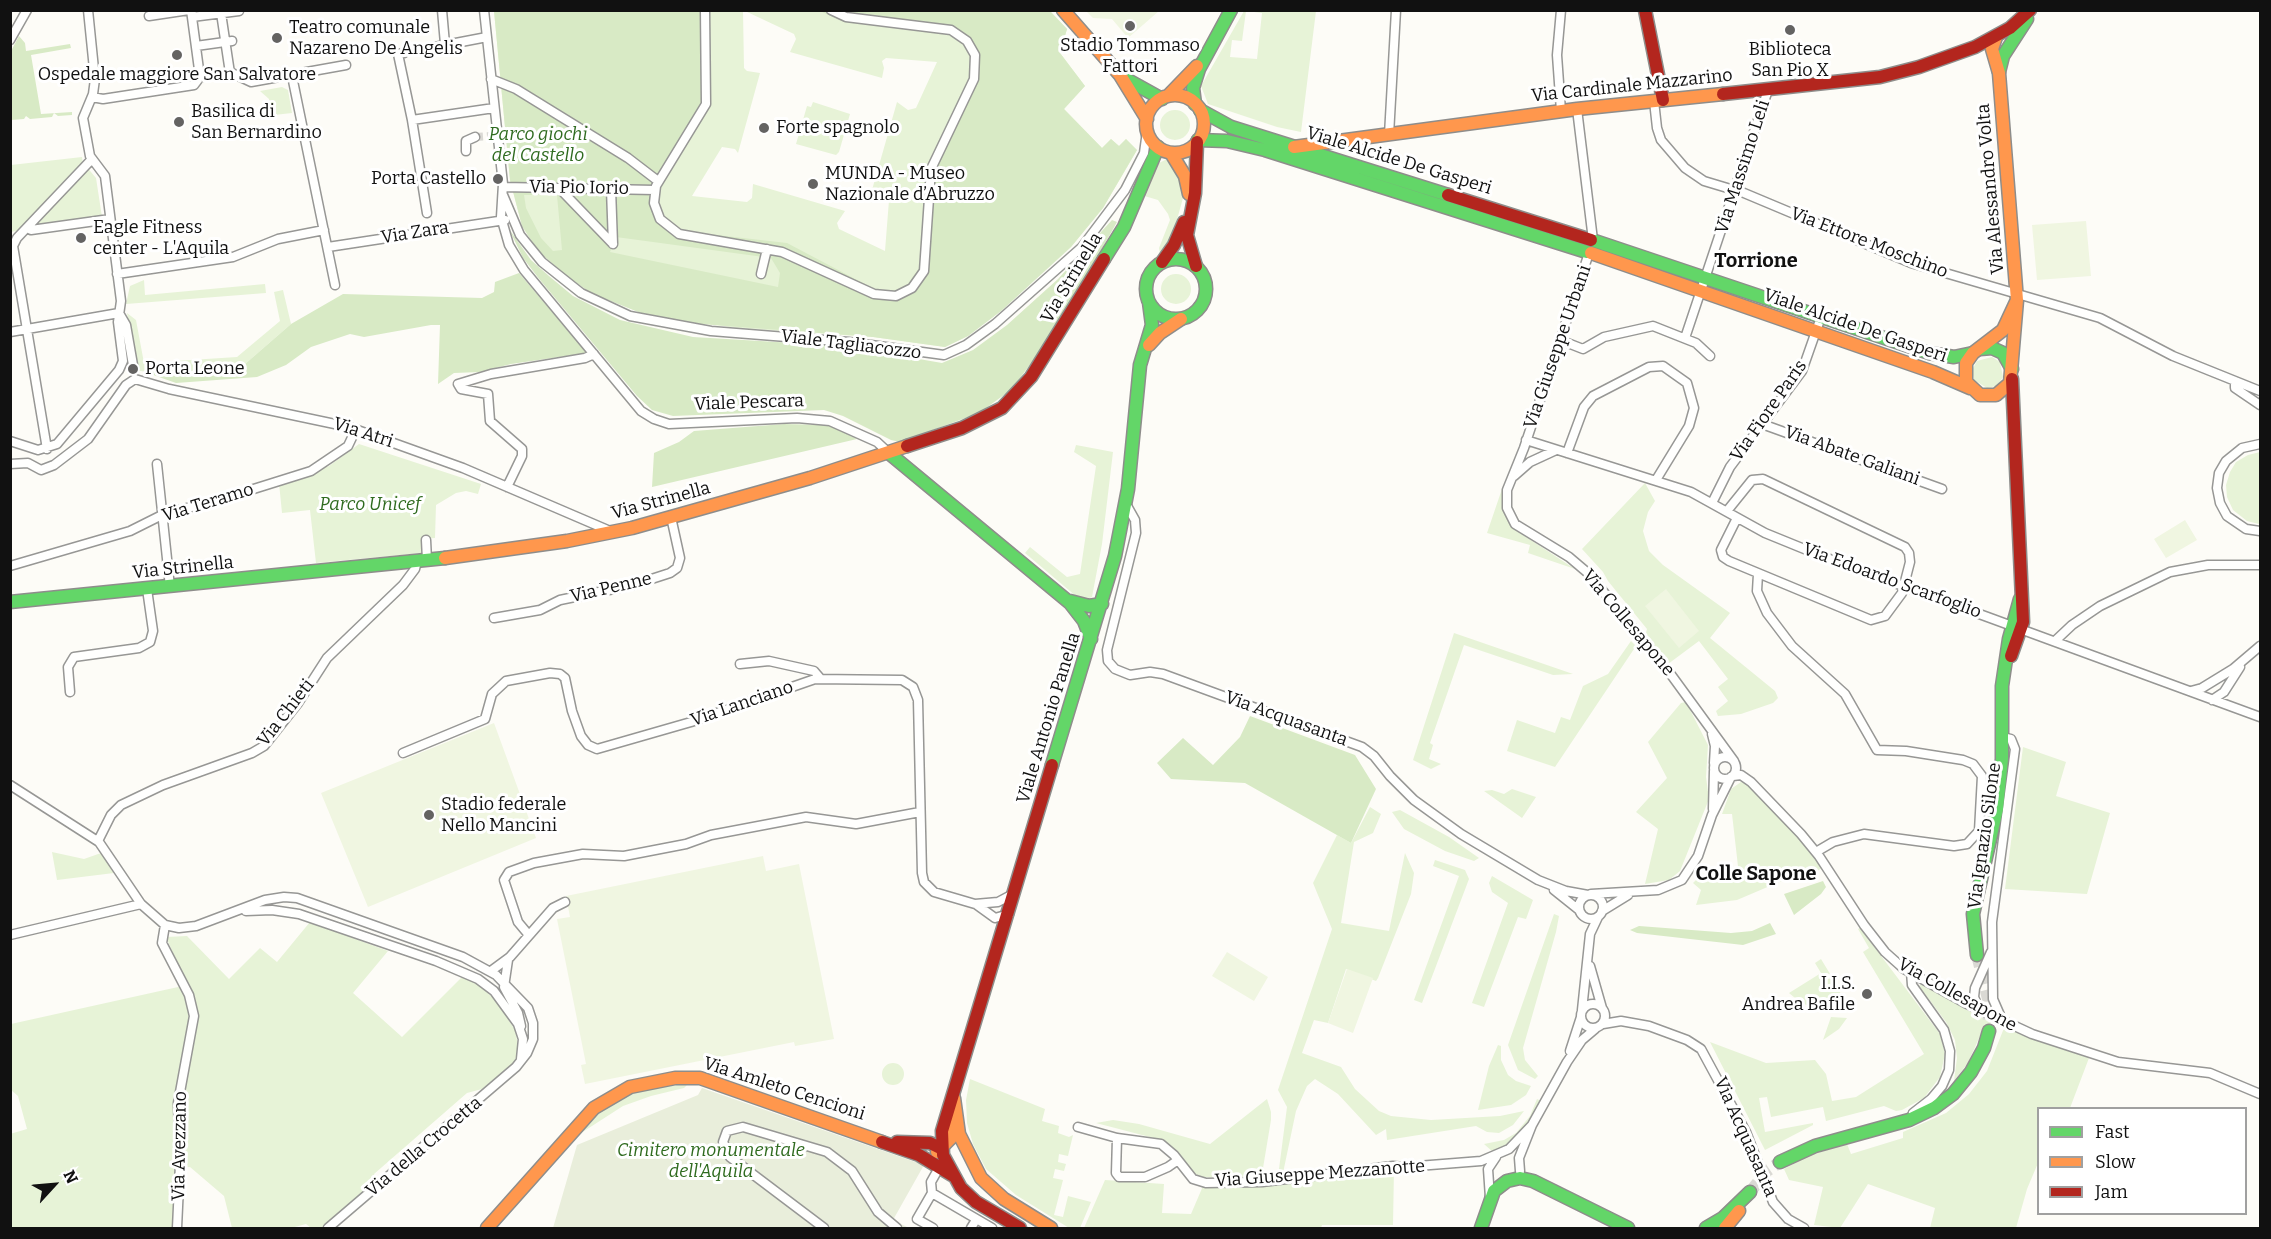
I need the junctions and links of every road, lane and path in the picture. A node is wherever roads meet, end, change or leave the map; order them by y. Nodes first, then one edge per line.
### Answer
1 (27, 10) edge
2 (88, 10) edge
3 (442, 10) edge
4 (484, 10) edge
5 (705, 10) edge
6 (831, 10) edge
7 (1064, 10) edge
8 (1231, 10) edge
9 (1396, 10) edge
10 (1561, 10) edge
11 (1646, 10) edge
12 (2031, 10) edge
13 (239, 11) edge
14 (191, 13) edge
15 (221, 13) junction
16 (149, 16) dead end
17 (487, 37) junction
18 (1996, 37) junction
19 (10, 40) edge
20 (229, 41) junction
21 (445, 44) junction
22 (196, 46) junction
23 (1205, 55) junction
24 (2002, 59) junction
25 (346, 65) dead end
26 (1999, 73) junction
27 (234, 75) junction
28 (292, 75) junction
29 (1120, 75) junction
30 (200, 77) junction
31 (491, 79) junction
32 (1768, 90) junction
33 (92, 96) junction
34 (1165, 98) junction
35 (1659, 101) junction
36 (1197, 107) junction
37 (494, 108) junction
38 (1577, 109) junction
39 (1561, 111) junction
40 (412, 120) junction
41 (1147, 125) junction
42 (1389, 135) junction
43 (475, 137) dead end
44 (1198, 141) junction
45 (1158, 147) junction
46 (1294, 147) junction
47 (466, 151) dead end
48 (1171, 153) junction
49 (92, 159) junction
50 (656, 185) junction
51 (559, 188) junction
52 (611, 189) junction
53 (1735, 190) junction
54 (503, 191) junction
55 (427, 213) dead end
56 (111, 219) junction
57 (502, 220) junction
58 (512, 220) junction
59 (27, 228) junction
60 (324, 230) junction
61 (327, 247) junction
62 (1591, 247) junction
63 (767, 249) junction
64 (1161, 262) junction
65 (1196, 266) junction
66 (117, 274) junction
67 (761, 274) dead end
68 (1707, 278) junction
69 (335, 285) dead end
70 (1702, 292) junction
71 (2017, 297) junction
72 (1149, 302) junction
73 (119, 313) junction
74 (1821, 317) junction
75 (1181, 319) junction
76 (26, 329) junction
77 (1817, 331) junction
78 (10, 332) edge
79 (1685, 338) junction
80 (1560, 340) junction
81 (1976, 351) junction
82 (594, 354) junction
83 (1710, 356) dead end
84 (1141, 360) junction
85 (134, 372) junction
86 (2012, 374) junction
87 (2235, 381) junction
88 (1970, 388) junction
89 (2260, 391) edge
90 (1990, 396) junction
91 (2260, 405) edge
92 (1762, 424) junction
93 (2014, 424) junction
94 (356, 429) junction
95 (1526, 440) junction
96 (10, 441) edge
97 (2260, 444) edge
98 (47, 449) junction
99 (1557, 450) junction
100 (1567, 453) junction
101 (890, 454) junction
102 (157, 464) dead end
103 (10, 465) edge
104 (1656, 480) junction
105 (1509, 484) junction
106 (507, 487) junction
107 (1942, 489) dead end
108 (1126, 503) junction
109 (1712, 503) junction
110 (1727, 512) junction
111 (162, 514) junction
112 (671, 517) junction
113 (1737, 518) junction
114 (587, 529) junction
115 (2260, 531) edge
116 (426, 540) dead end
117 (422, 561) junction
118 (2260, 565) edge
119 (10, 566) edge
120 (1758, 574) junction
121 (1905, 586) junction
122 (170, 587) junction
123 (147, 590) junction
124 (1064, 597) junction
125 (10, 602) edge
126 (1102, 604) junction
127 (494, 618) dead end
128 (2018, 626) junction
129 (1091, 639) junction
130 (2055, 641) junction
131 (2260, 646) edge
132 (2243, 662) junction
133 (741, 664) dead end
134 (820, 678) junction
135 (2213, 681) junction
136 (2225, 690) junction
137 (2191, 691) junction
138 (70, 692) dead end
139 (2209, 699) junction
140 (2226, 705) junction
141 (2260, 717) edge
142 (1709, 729) junction
143 (2002, 737) junction
144 (403, 753) dead end
145 (1734, 761) junction
146 (1714, 768) junction
147 (1732, 777) junction
148 (10, 785) edge
149 (921, 812) junction
150 (1712, 815) junction
151 (98, 841) junction
152 (1816, 852) junction
153 (1538, 880) junction
154 (1016, 892) junction
155 (1634, 893) junction
156 (1589, 895) junction
157 (565, 902) dead end
158 (992, 903) junction
159 (141, 904) junction
160 (975, 904) junction
161 (234, 913) junction
162 (1580, 913) junction
163 (988, 914) junction
164 (1009, 914) junction
165 (1600, 914) junction
166 (165, 924) junction
167 (528, 934) junction
168 (10, 935) edge
169 (1590, 939) junction
170 (1000, 943) junction
171 (1992, 949) junction
172 (1977, 955) tunnel mouth
173 (510, 957) junction
174 (1589, 959) junction
175 (491, 971) junction
176 (1911, 972) junction
177 (503, 981) junction
178 (1974, 993) junction
179 (1993, 999) junction
180 (1961, 1000) junction
181 (1603, 1009) junction
182 (1979, 1009) junction
183 (1581, 1014) junction
184 (1621, 1021) junction
185 (2003, 1022) junction
186 (1603, 1024) junction
187 (533, 1027) junction
188 (1594, 1029) junction
189 (521, 1030) junction
190 (1989, 1031) tunnel mouth
191 (1567, 1062) junction
192 (519, 1064) junction
193 (957, 1078) junction
194 (2260, 1094) edge
195 (956, 1122) junction
196 (1895, 1124) junction
197 (1532, 1125) junction
198 (1078, 1127) dead end
199 (941, 1134) junction
200 (1118, 1138) junction
201 (878, 1139) junction
202 (925, 1143) junction
203 (942, 1149) junction
204 (919, 1155) junction
205 (1498, 1156) junction
206 (1178, 1160) junction
207 (1473, 1162) junction
208 (1780, 1162) tunnel mouth
209 (940, 1166) junction
210 (1520, 1171) junction
211 (952, 1174) junction
212 (1489, 1180) junction
213 (1533, 1181) junction
214 (932, 1193) junction
215 (1490, 1200) junction
216 (974, 1224) edge
217 (1002, 1224) edge
218 (177, 1228) edge
219 (328, 1228) edge
220 (487, 1228) edge
221 (824, 1228) edge
222 (897, 1228) edge
223 (931, 1228) edge
224 (992, 1228) edge
225 (1020, 1228) edge
226 (1051, 1228) edge
227 (1481, 1228) edge
228 (1628, 1228) edge
229 (1706, 1228) edge
230 (1725, 1228) edge
231 (1804, 1228) edge

1 - 19 street
2 - 33 street
3 - 21 street
4 - 17 street
5 - 50 street
6 - 63 street
7 - 29 main road
8 - 23 main road
9 - 42 street
10 - 39 street
11 - 35 main road
12 - 18 main road, Via Cardinale Mazzarino
12 - 24 main road, Via Alessandro Volta
13 - 15 street
14 - 15 street
14 - 16 street
14 - 22 street
15 - 20 street
17 - 21 street
17 - 31 street
18 - 24 main road, Via Alessandro Volta
18 - 26 main road, Via Alessandro Volta
18 - 32 main road, Via Cardinale Mazzarino
20 - 22 street
20 - 27 street
21 - 40 street
22 - 30 street
23 - 34 main road
23 - 36 main road
24 - 26 main road, Via Alessandro Volta
25 - 28 street
26 - 71 main road, Via Alessandro Volta
27 - 28 street
27 - 30 street
28 - 60 street
29 - 34 main road
29 - 41 main road
30 - 33 street
31 - 37 street
31 - 50 street
32 - 35 main road, Via Cardinale Mazzarino
32 - 53 street, Via Massimo Leli
33 - 49 street
34 - 36 main road
34 - 41 main road
35 - 38 main road, Via Cardinale Mazzarino
35 - 53 street, Via Ettore Moschino
36 - 44 main road
36 - 46 main road, Viale Alcide De Gasperi
37 - 40 street
37 - 54 street
38 - 39 main road, Via Cardinale Mazzarino
38 - 62 street, Via Giuseppe Urbani
39 - 42 main road, Via Cardinale Mazzarino
40 - 55 street
41 - 45 main road
41 - 58 street, Viale Tagliacozzo
42 - 46 main road, Via Cardinale Mazzarino
43 - 47 street
44 - 48 main road
44 - 62 main road, Viale Alcide De Gasperi
44 - 65 main road
45 - 48 main road
45 - 101 main road, Via Strinella
46 - 62 main road, Viale Alcide De Gasperi
48 - 64 main road
49 - 56 street
49 - 59 street
50 - 52 street, Via Pio Iorio
50 - 63 street
51 - 52 street, Via Pio Iorio
51 - 52 street
51 - 54 street, Via Pio Iorio
53 - 68 street, Via Massimo Leli
53 - 71 street, Via Ettore Moschino
54 - 57 street, Viale Pescara
54 - 58 street, Viale Tagliacozzo
56 - 59 street
56 - 66 street
57 - 58 street, Via Zara
57 - 61 street, Via Zara
57 - 82 street, Viale Pescara
59 - 76 street
60 - 61 street
60 - 66 street
61 - 69 street
62 - 68 main road, Viale Alcide De Gasperi
62 - 70 main road, Viale Alcide De Gasperi
62 - 80 street, Via Giuseppe Urbani
63 - 67 street
64 - 65 main road
64 - 72 main road
65 - 75 main road
66 - 73 street
68 - 70 street, Via Massimo Leli
68 - 74 main road, Viale Alcide De Gasperi
70 - 77 main road, Viale Alcide De Gasperi
70 - 79 street, Via Massimo Leli
71 - 81 main road, Via Alessandro Volta
71 - 86 main road, Via Alessandro Volta
71 - 87 street, Via Ettore Moschino
72 - 75 main road
72 - 84 main road, Viale Antonio Panella
73 - 76 street
73 - 85 street
73 - 98 street
74 - 77 street, Via Fiore Paris
74 - 81 main road, Viale Alcide De Gasperi
75 - 84 main road, Viale Antonio Panella
76 - 78 street
76 - 98 street
77 - 88 main road, Viale Alcide De Gasperi
77 - 92 street, Via Fiore Paris
79 - 80 street
79 - 83 street
80 - 95 street, Via Giuseppe Urbani
81 - 86 main road
81 - 88 main road
82 - 101 street, Viale Pescara
82 - 106 street
84 - 108 main road, Viale Antonio Panella
85 - 94 street, Via Atri
85 - 103 street
86 - 90 main road
86 - 93 main road, Via Alessandro Volta
87 - 89 street, Via Ettore Moschino
87 - 91 street
88 - 90 main road
90 - 93 main road
92 - 107 street, Via Abate Galiani
92 - 109 street, Via Fiore Paris
93 - 128 main road, Via Alessandro Volta
94 - 106 street, Via Atri
94 - 111 street, Via Teramo
95 - 99 street, Via Edoardo Scarfoglio
95 - 105 street, Via Collesapone
96 - 98 street
97 - 115 street
99 - 100 street, Via Edoardo Scarfoglio
99 - 105 street
100 - 104 street, Via Edoardo Scarfoglio
100 - 104 street
101 - 112 main road, Via Strinella
101 - 124 main road, Viale Pescara
102 - 111 street
104 - 109 street, Via Edoardo Scarfoglio
105 - 142 street, Via Collesapone
106 - 114 street, Via Atri
108 - 126 main road, Viale Antonio Panella
108 - 153 street, Via Acquasanta
109 - 110 street, Via Edoardo Scarfoglio
110 - 113 street, Via Edoardo Scarfoglio
110 - 121 street
111 - 119 street, Via Teramo
111 - 122 street
112 - 114 main road, Via Strinella
112 - 127 street, Via Penne
113 - 120 street
113 - 121 street, Via Edoardo Scarfoglio
114 - 117 main road, Via Strinella
116 - 117 street
117 - 122 main road, Via Strinella
117 - 151 street, Via Chieti
118 - 130 street
120 - 121 street
120 - 152 street
121 - 128 street, Via Edoardo Scarfoglio
122 - 123 main road, Via Strinella
123 - 125 main road, Via Strinella
123 - 138 street
124 - 126 main road, Viale Pescara
124 - 129 main road, Viale Pescara
126 - 129 main road, Viale Antonio Panella
128 - 130 street, Via Edoardo Scarfoglio
128 - 143 main road, Via Ignazio Silone
129 - 154 main road, Viale Antonio Panella
130 - 137 street, Via Edoardo Scarfoglio
131 - 132 street
132 - 135 street
132 - 136 street
133 - 134 street
134 - 144 street, Via Lanciano
134 - 149 street, Via Lanciano
135 - 137 street
135 - 139 street
136 - 139 street
136 - 140 street
137 - 139 street, Via Edoardo Scarfoglio
139 - 140 street, Via Edoardo Scarfoglio
140 - 141 street, Via Edoardo Scarfoglio
142 - 145 street, Via Collesapone
142 - 146 street, Via Collesapone
143 - 171 street, Via Ignazio Silone
143 - 172 main road, Via Ignazio Silone
145 - 146 street
145 - 147 street
146 - 147 street
146 - 150 street, Via Collesapone
147 - 150 street
147 - 152 street, Via Collesapone
148 - 151 street
149 - 160 street, Via Lanciano
149 - 167 street
150 - 155 street
151 - 159 street
152 - 176 street, Via Collesapone
153 - 156 street, Via Acquasanta
153 - 162 street
154 - 158 street, Via Lanciano
154 - 164 main road, Viale Antonio Panella
155 - 156 street, Via Acquasanta
155 - 165 street
156 - 162 street
156 - 165 street
157 - 167 street
158 - 160 street, Via Lanciano
158 - 164 street
159 - 166 street
159 - 168 street
160 - 163 street, Via Lanciano
161 - 166 street
161 - 175 street
161 - 189 street
162 - 165 street
162 - 169 street
163 - 164 street
163 - 170 street, Via Lanciano
164 - 170 main road, Viale Antonio Panella
165 - 169 street
166 - 218 street, Via Avezzano
167 - 173 street
169 - 174 street
170 - 193 main road, Viale Antonio Panella
171 - 178 street, Via Ignazio Silone
171 - 179 street, Via Ignazio Silone
173 - 175 street
173 - 177 street
174 - 181 street
174 - 183 street
175 - 177 street
176 - 180 street, Via Collesapone
176 - 196 street
177 - 187 street
177 - 189 street
178 - 180 street
178 - 182 street
179 - 182 street
179 - 185 street
180 - 182 street, Via Collesapone
181 - 183 street
181 - 184 street, Via Acquasanta
181 - 186 street
182 - 185 street, Via Collesapone
183 - 188 street
183 - 191 street, Via Giuseppe Mezzanotte
184 - 186 street, Via Acquasanta
184 - 231 street, Via Acquasanta
185 - 194 street, Via Collesapone
186 - 188 street
187 - 189 street
187 - 192 street
188 - 191 street, Via Giuseppe Mezzanotte
189 - 192 street
190 - 196 main road
191 - 197 street, Via Giuseppe Mezzanotte
192 - 219 street, Via della Crocetta
193 - 195 main road, Viale Antonio Panella
193 - 199 main road, Viale Antonio Panella
195 - 203 main road
195 - 226 main road, Viale Antonio Panella
196 - 208 main road
197 - 205 street, Via Giuseppe Mezzanotte
197 - 210 street, Via Giuseppe Mezzanotte
198 - 200 street, Via Giuseppe Mezzanotte
199 - 202 main road
199 - 203 main road, Viale Antonio Panella
200 - 206 street, Via Giuseppe Mezzanotte
200 - 206 street
201 - 202 main road, Via Amleto Cencioni
201 - 204 main road, Via Amleto Cencioni
201 - 220 main road, Via Amleto Cencioni
202 - 203 main road, Via Amleto Cencioni
203 - 204 main road
203 - 211 main road, Viale Antonio Panella
204 - 209 main road, Via Amleto Cencioni
205 - 207 street, Via Giuseppe Mezzanotte
205 - 210 street
205 - 212 street
206 - 207 street, Via Giuseppe Mezzanotte
207 - 212 street
209 - 211 main road, Via Amleto Cencioni
209 - 214 street
210 - 213 street
211 - 217 main road, Viale Antonio Panella
212 - 215 street
213 - 215 main road
213 - 228 main road
214 - 216 street
214 - 223 street
215 - 227 main road
216 - 224 street
217 - 225 main road, Viale Antonio Panella
221 - 222 street
229 - 230 main road

